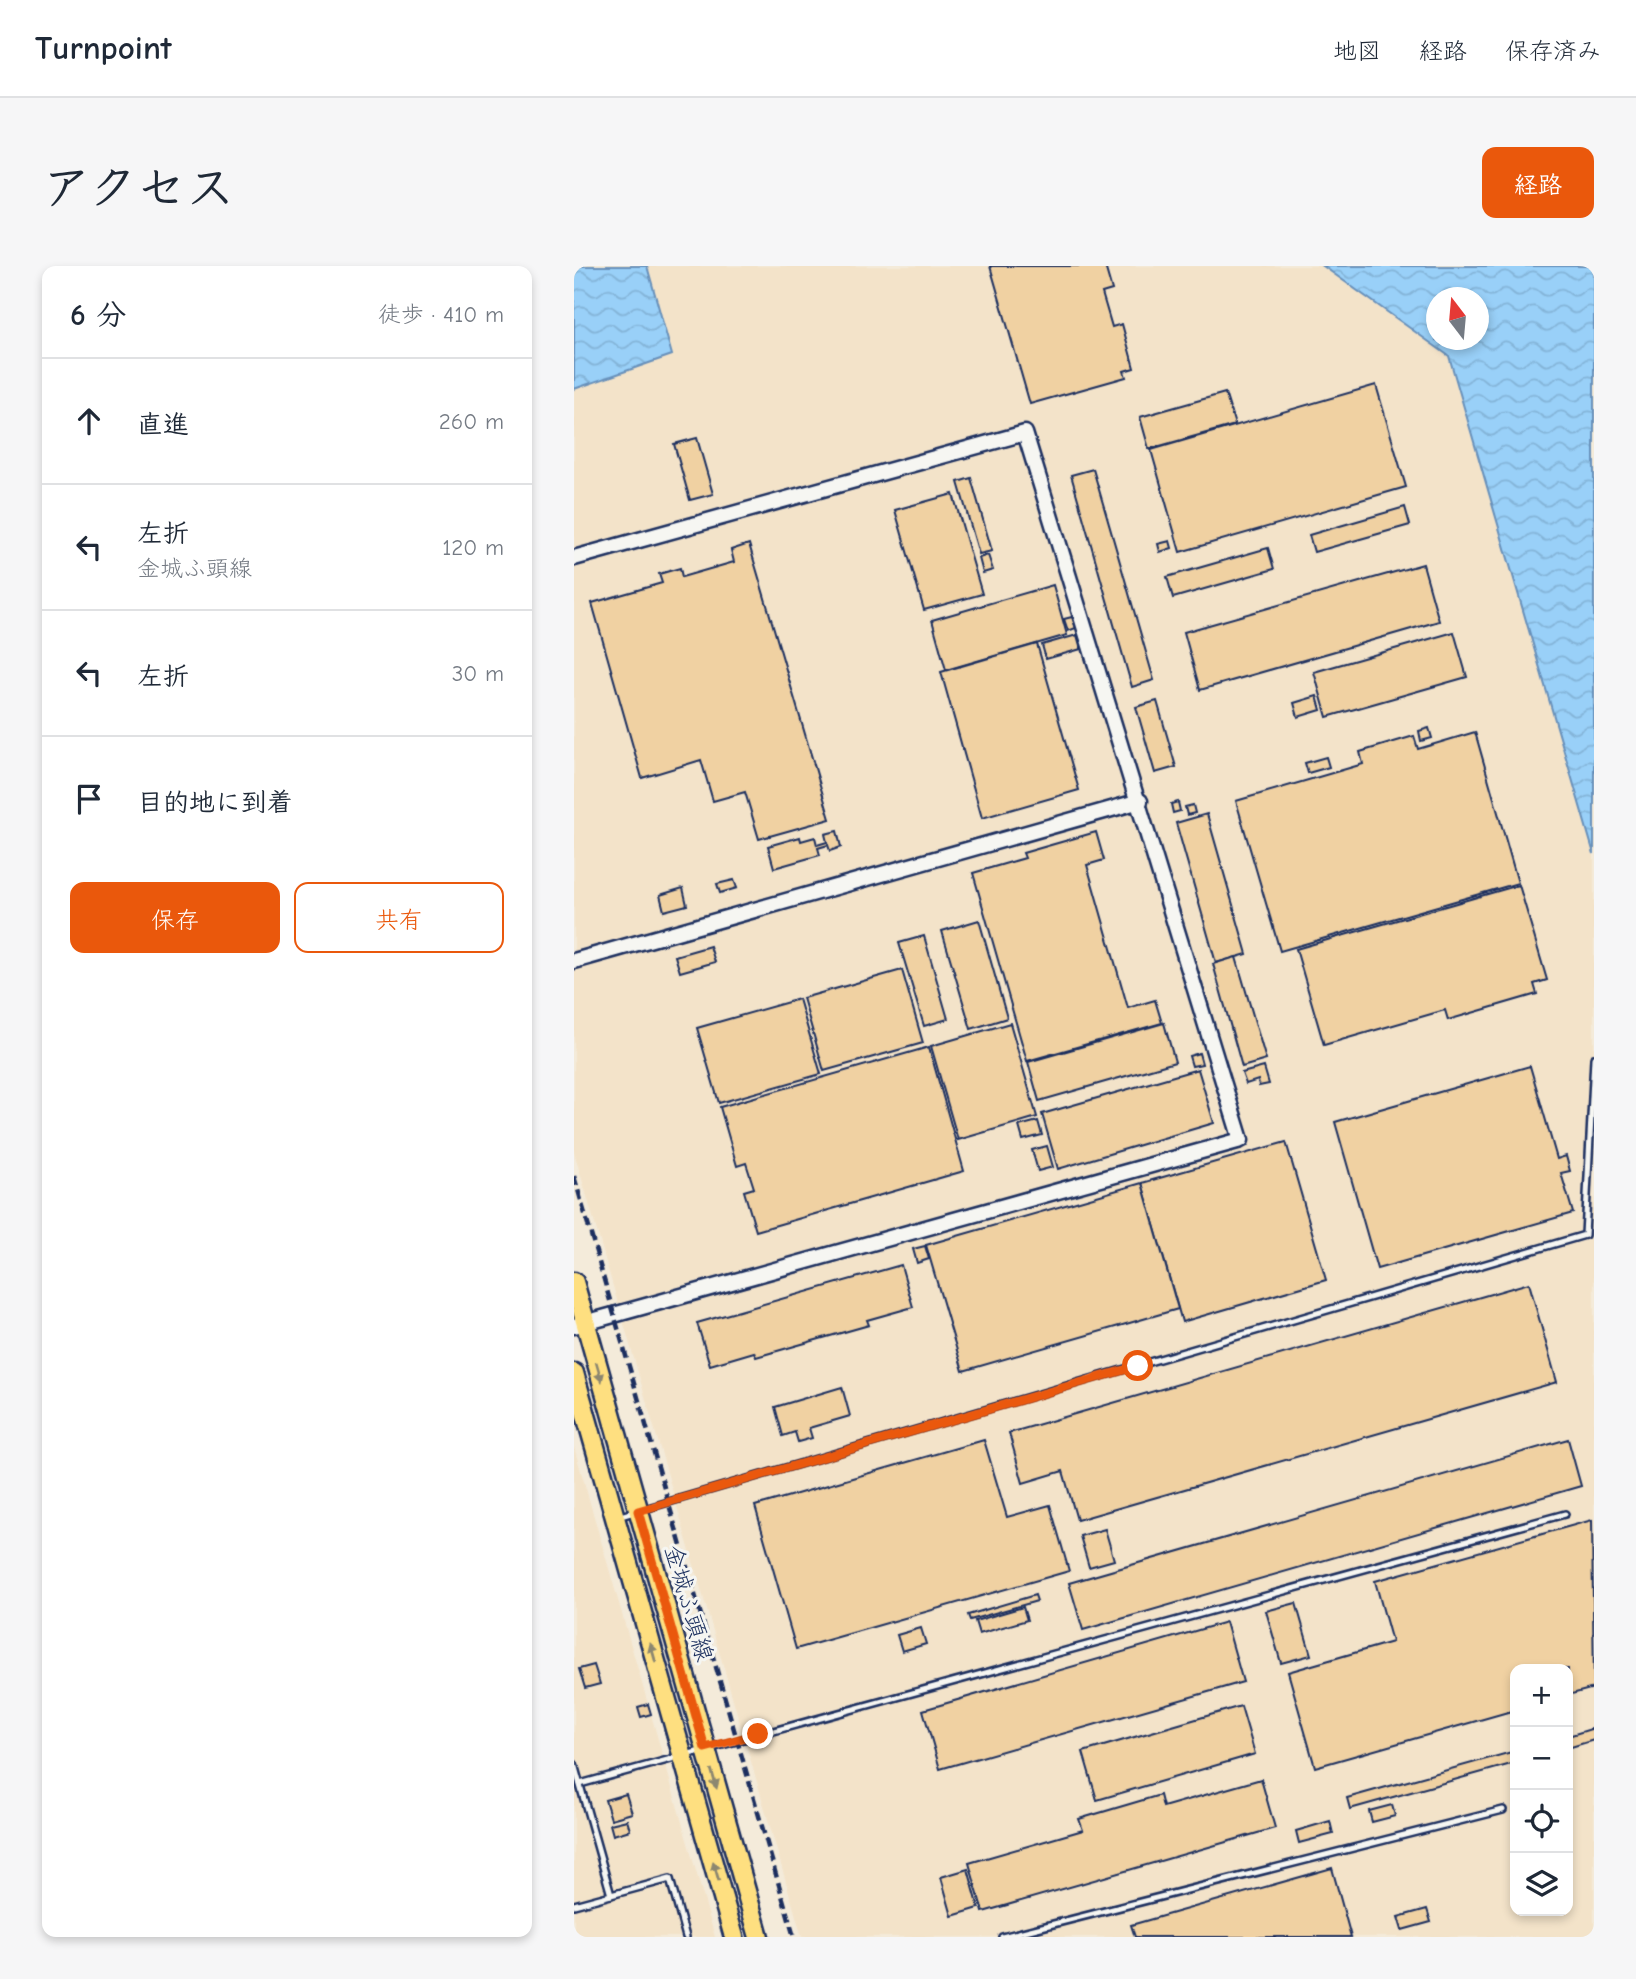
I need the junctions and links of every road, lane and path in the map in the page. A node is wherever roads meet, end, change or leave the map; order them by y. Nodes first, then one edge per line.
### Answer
1 (574, 558) edge
2 (1140, 801) junction
3 (574, 961) edge
4 (1594, 1058) edge
5 (574, 1282) edge
6 (580, 1324) edge
7 (574, 1373) edge
8 (638, 1511) junction
9 (1565, 1514) dead end
10 (614, 1518) junction
11 (705, 1748) junction
12 (682, 1755) junction
13 (574, 1764) edge
14 (580, 1784) junction
15 (1503, 1810) dead end
16 (611, 1895) junction
17 (574, 1905) edge
18 (686, 1937) edge
19 (734, 1937) edge
20 (760, 1937) edge
21 (1002, 1937) edge

1 - 2 street
2 - 3 street
2 - 6 street
4 - 8 lane
5 - 6 main road, 金城ふ頭線
6 -> 8 main road, 金城ふ頭線
7 - 10 main road, 金城ふ頭線
8 - 10 lane
8 - 11 main road, 金城ふ頭線
9 - 11 lane
12 -> 10 main road, 金城ふ頭線
11 - 12 lane
11 -> 20 main road, 金城ふ頭線
12 - 14 lane
19 -> 12 main road, 金城ふ頭線
13 - 14 lane
14 - 16 lane
15 - 21 lane
16 - 17 lane
16 - 18 lane

